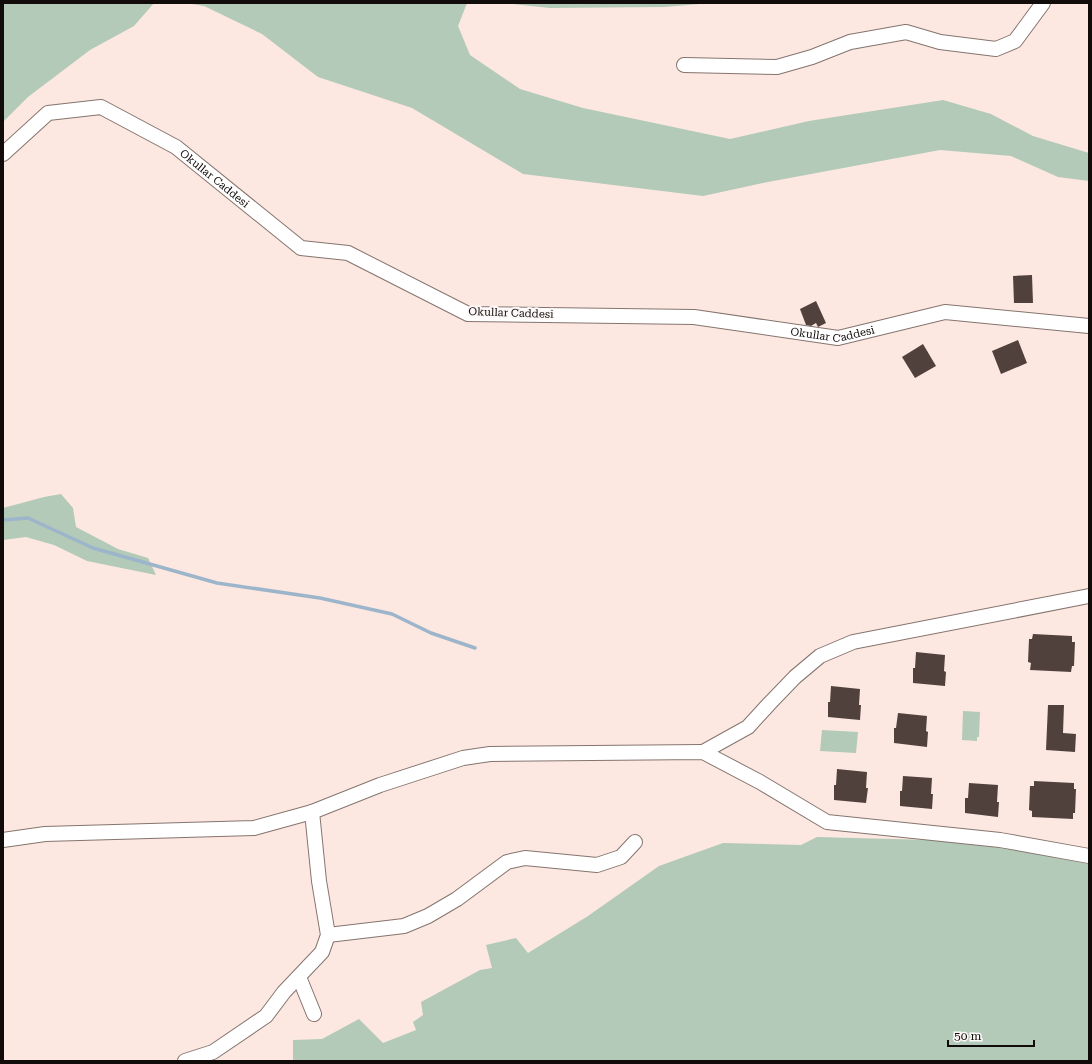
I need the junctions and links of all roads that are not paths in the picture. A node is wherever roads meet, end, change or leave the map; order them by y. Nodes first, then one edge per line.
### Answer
1 (1043, 3) edge
2 (684, 65) dead end
3 (3, 154) edge
4 (1089, 326) edge
5 (1088, 598) edge
6 (703, 752) junction
7 (312, 812) junction
8 (3, 840) edge
9 (635, 842) dead end
10 (1089, 856) edge
11 (328, 935) junction
12 (299, 976) junction
13 (314, 1014) dead end
14 (185, 1061) edge

1 - 2 street
3 - 4 street, Okullar Caddesi
5 - 6 street
6 - 7 street
6 - 10 street
7 - 8 street
7 - 11 street
9 - 11 street
11 - 12 street
12 - 13 street
12 - 14 street

